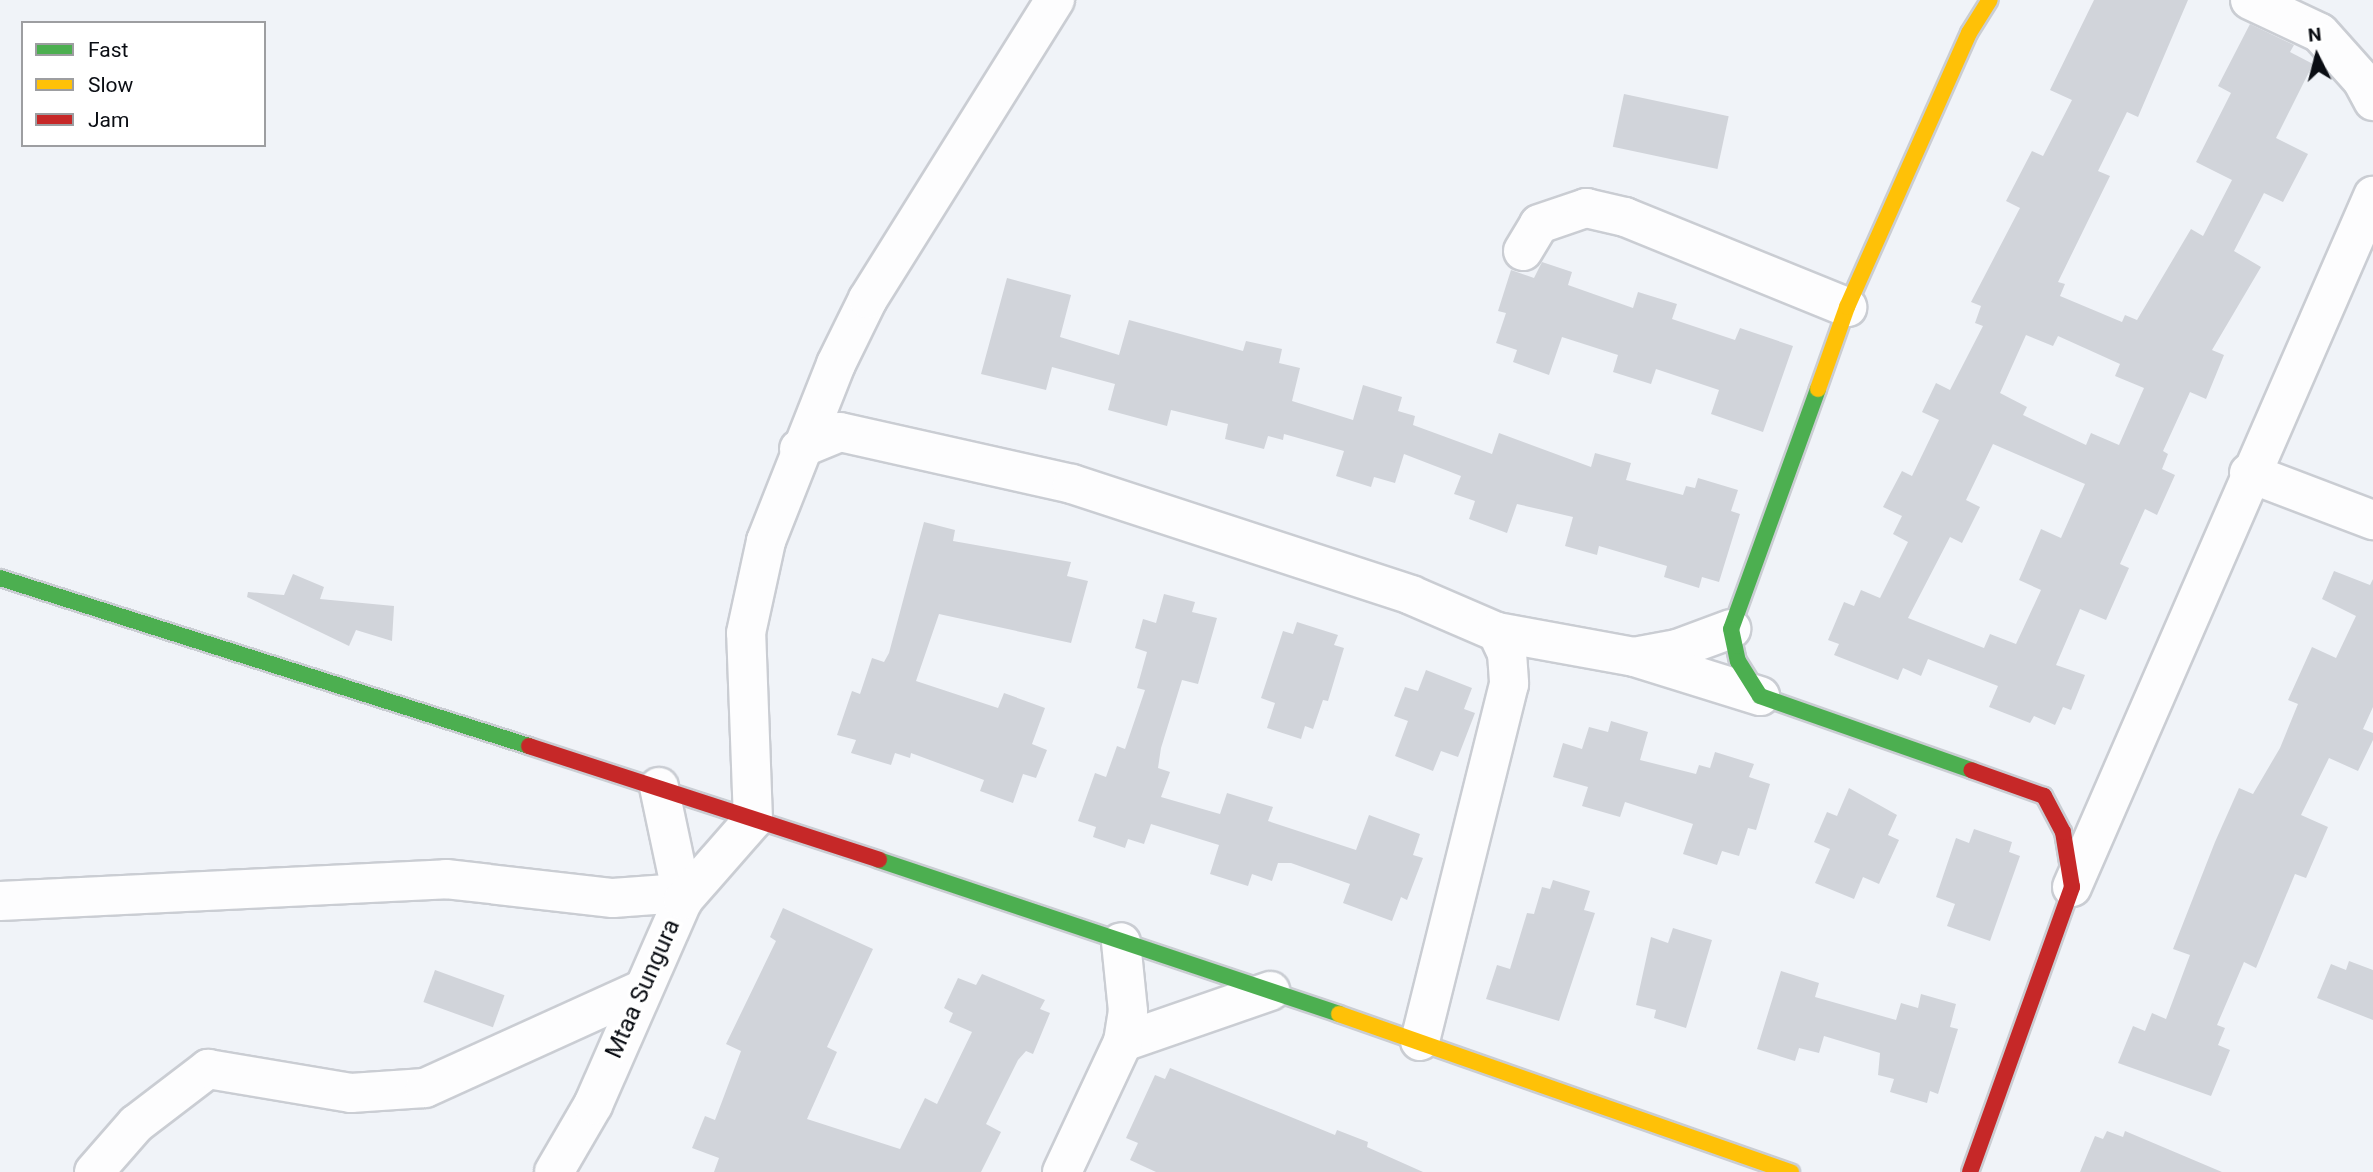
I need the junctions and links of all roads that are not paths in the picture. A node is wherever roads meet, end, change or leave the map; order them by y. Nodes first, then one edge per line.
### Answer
1 (1055, 0) edge
2 (1990, 0) edge
3 (2250, 0) edge
4 (2373, 101) edge
5 (2373, 195) edge
6 (1523, 251) dead end
7 (1846, 307) junction
8 (799, 449) junction
9 (2249, 473) junction
10 (2373, 520) edge
11 (0, 578) edge
12 (1731, 629) junction
13 (1497, 632) junction
14 (1562, 647) junction
15 (1634, 657) junction
16 (1509, 684) junction
17 (1760, 696) junction
18 (659, 786) junction
19 (753, 820) junction
20 (2072, 887) junction
21 (682, 897) junction
22 (0, 901) edge
23 (1121, 942) junction
24 (1270, 991) junction
25 (639, 992) junction
26 (1420, 1041) junction
27 (1123, 1042) junction
28 (94, 1172) edge
29 (554, 1172) edge
30 (1062, 1172) edge
31 (1790, 1172) edge
32 (1970, 1172) edge

1 - 8 street
2 - 7 street
3 - 4 street
5 - 9 street
6 - 7 street
7 - 12 street
8 - 13 street
8 - 19 street
9 - 10 street
9 - 20 street
11 - 18 street
12 - 15 street
12 - 17 street
13 - 14 street
13 - 16 street
14 - 15 street
14 - 16 street
15 - 17 street
16 - 26 street
17 - 20 street
18 - 19 street
18 - 21 street
19 - 21 street, Mtaa Sungura
19 - 23 street
20 - 32 street
21 - 22 street
21 - 25 street, Mtaa Sungura
23 - 24 street
23 - 27 street
24 - 26 street
24 - 27 street
25 - 28 street
25 - 29 street, Mtaa Sungura
26 - 31 street
27 - 30 street

